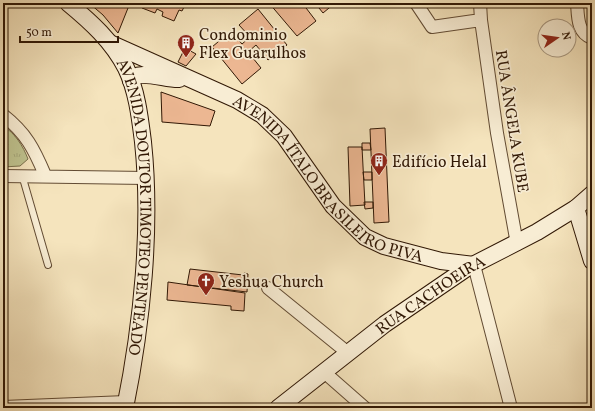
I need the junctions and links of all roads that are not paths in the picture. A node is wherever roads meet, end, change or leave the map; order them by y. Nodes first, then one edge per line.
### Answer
1 (68, 3) edge
2 (416, 3) edge
3 (480, 3) edge
4 (576, 3) edge
5 (481, 20) junction
6 (592, 38) edge
7 (112, 44) junction
8 (186, 78) junction
9 (131, 81) junction
10 (3, 115) edge
11 (22, 175) junction
12 (45, 175) junction
13 (3, 176) edge
14 (146, 178) junction
15 (592, 194) edge
16 (576, 208) junction
17 (517, 244) junction
18 (592, 261) edge
19 (474, 264) junction
20 (48, 265) dead end
21 (268, 288) dead end
22 (348, 353) junction
23 (324, 372) junction
24 (125, 405) edge
25 (3, 406) edge
26 (278, 408) edge
27 (365, 408) edge
28 (511, 408) edge

1 - 7 main road, AVENIDA DOUTOR TIMOTEO PENTEADO
2 - 5 street
3 - 5 street, RUA ÂNGELA KUBE
4 - 6 street
5 - 17 street, RUA ÂNGELA KUBE
7 - 8 main road, AVENIDA ÍTALO BRASILEIRO PIVA
7 - 9 main road, AVENIDA DOUTOR TIMOTEO PENTEADO
8 - 9 main road, AVENIDA ÍTALO BRASILEIRO PIVA
8 - 19 main road, AVENIDA ÍTALO BRASILEIRO PIVA
9 - 14 main road, AVENIDA DOUTOR TIMOTEO PENTEADO
10 - 12 street
11 - 12 street
11 - 13 street
11 - 20 lane
12 - 14 street
14 - 24 main road, AVENIDA DOUTOR TIMOTEO PENTEADO
15 - 16 main road, RUA CACHOEIRA
16 - 17 main road, RUA CACHOEIRA
16 - 18 main road
17 - 19 main road, RUA CACHOEIRA
19 - 22 main road, RUA CACHOEIRA
19 - 28 street
21 - 22 street
22 - 23 main road, RUA CACHOEIRA
23 - 26 main road, RUA CACHOEIRA
23 - 27 street
24 - 25 street

